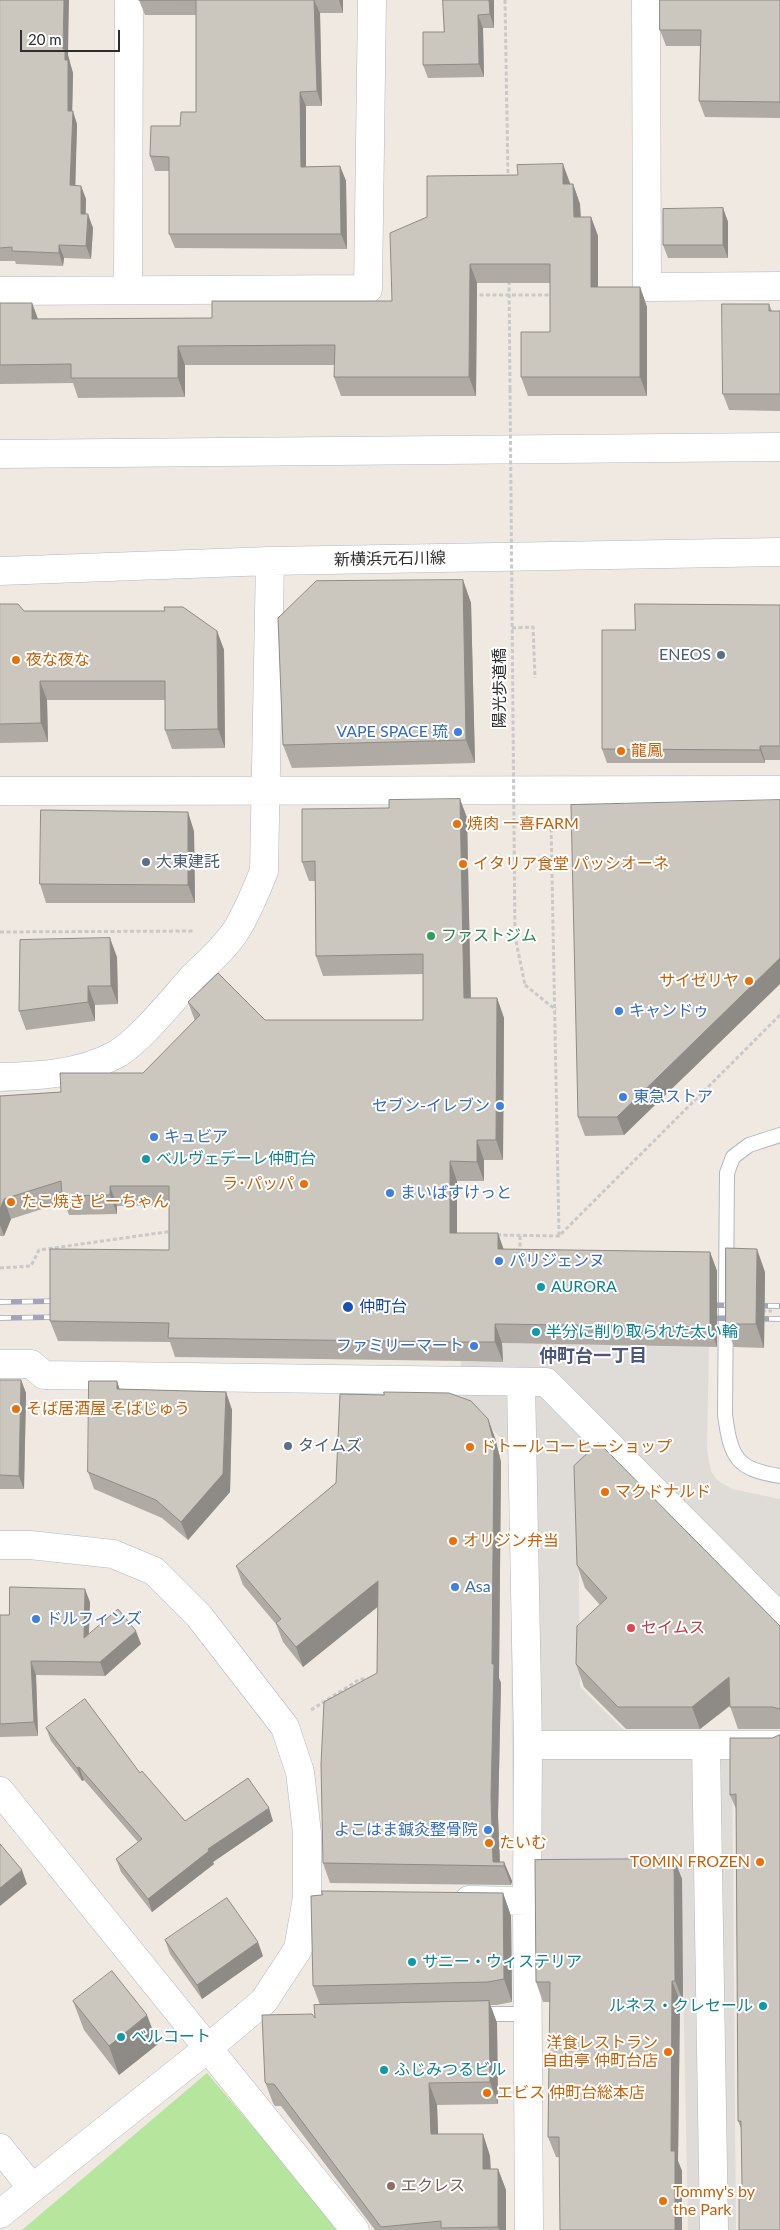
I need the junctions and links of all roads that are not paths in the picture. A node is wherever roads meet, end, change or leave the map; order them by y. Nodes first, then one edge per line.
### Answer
1 (129, 0) edge
2 (372, 0) edge
3 (646, 0) edge
4 (780, 286) edge
5 (128, 290) junction
6 (0, 292) edge
7 (780, 447) edge
8 (0, 454) edge
9 (780, 552) edge
10 (270, 562) junction
11 (0, 571) edge
12 (780, 790) edge
13 (0, 791) edge
14 (265, 792) junction
15 (0, 1077) edge
16 (780, 1135) edge
17 (0, 1364) edge
18 (521, 1382) junction
19 (780, 1476) edge
20 (0, 1545) edge
21 (780, 1616) edge
22 (528, 1745) junction
23 (706, 1745) junction
24 (780, 1745) edge
25 (0, 1791) edge
26 (447, 1900) edge
27 (527, 1901) junction
28 (527, 2014) junction
29 (457, 2015) edge
30 (208, 2048) junction
31 (0, 2148) edge
32 (32, 2188) junction
33 (0, 2214) edge
34 (355, 2230) edge
35 (528, 2230) edge
36 (714, 2230) edge

1 - 5 street
2 - 5 street
3 - 4 street
5 - 6 street
7 - 8 street
9 - 10 street, 新横浜元石川線
10 - 11 street, 新横浜元石川線
10 - 14 street
12 - 14 street
13 - 14 street
14 - 15 street
16 - 19 lane
17 - 18 street
18 - 21 street
18 - 22 street
20 - 30 street
22 - 23 street
22 - 27 street
23 - 24 street
23 - 36 street
25 - 30 street
26 - 27 street
27 - 28 street
28 - 29 lane
28 - 35 street
30 - 32 street
30 - 34 street
31 - 32 street
32 - 33 street

